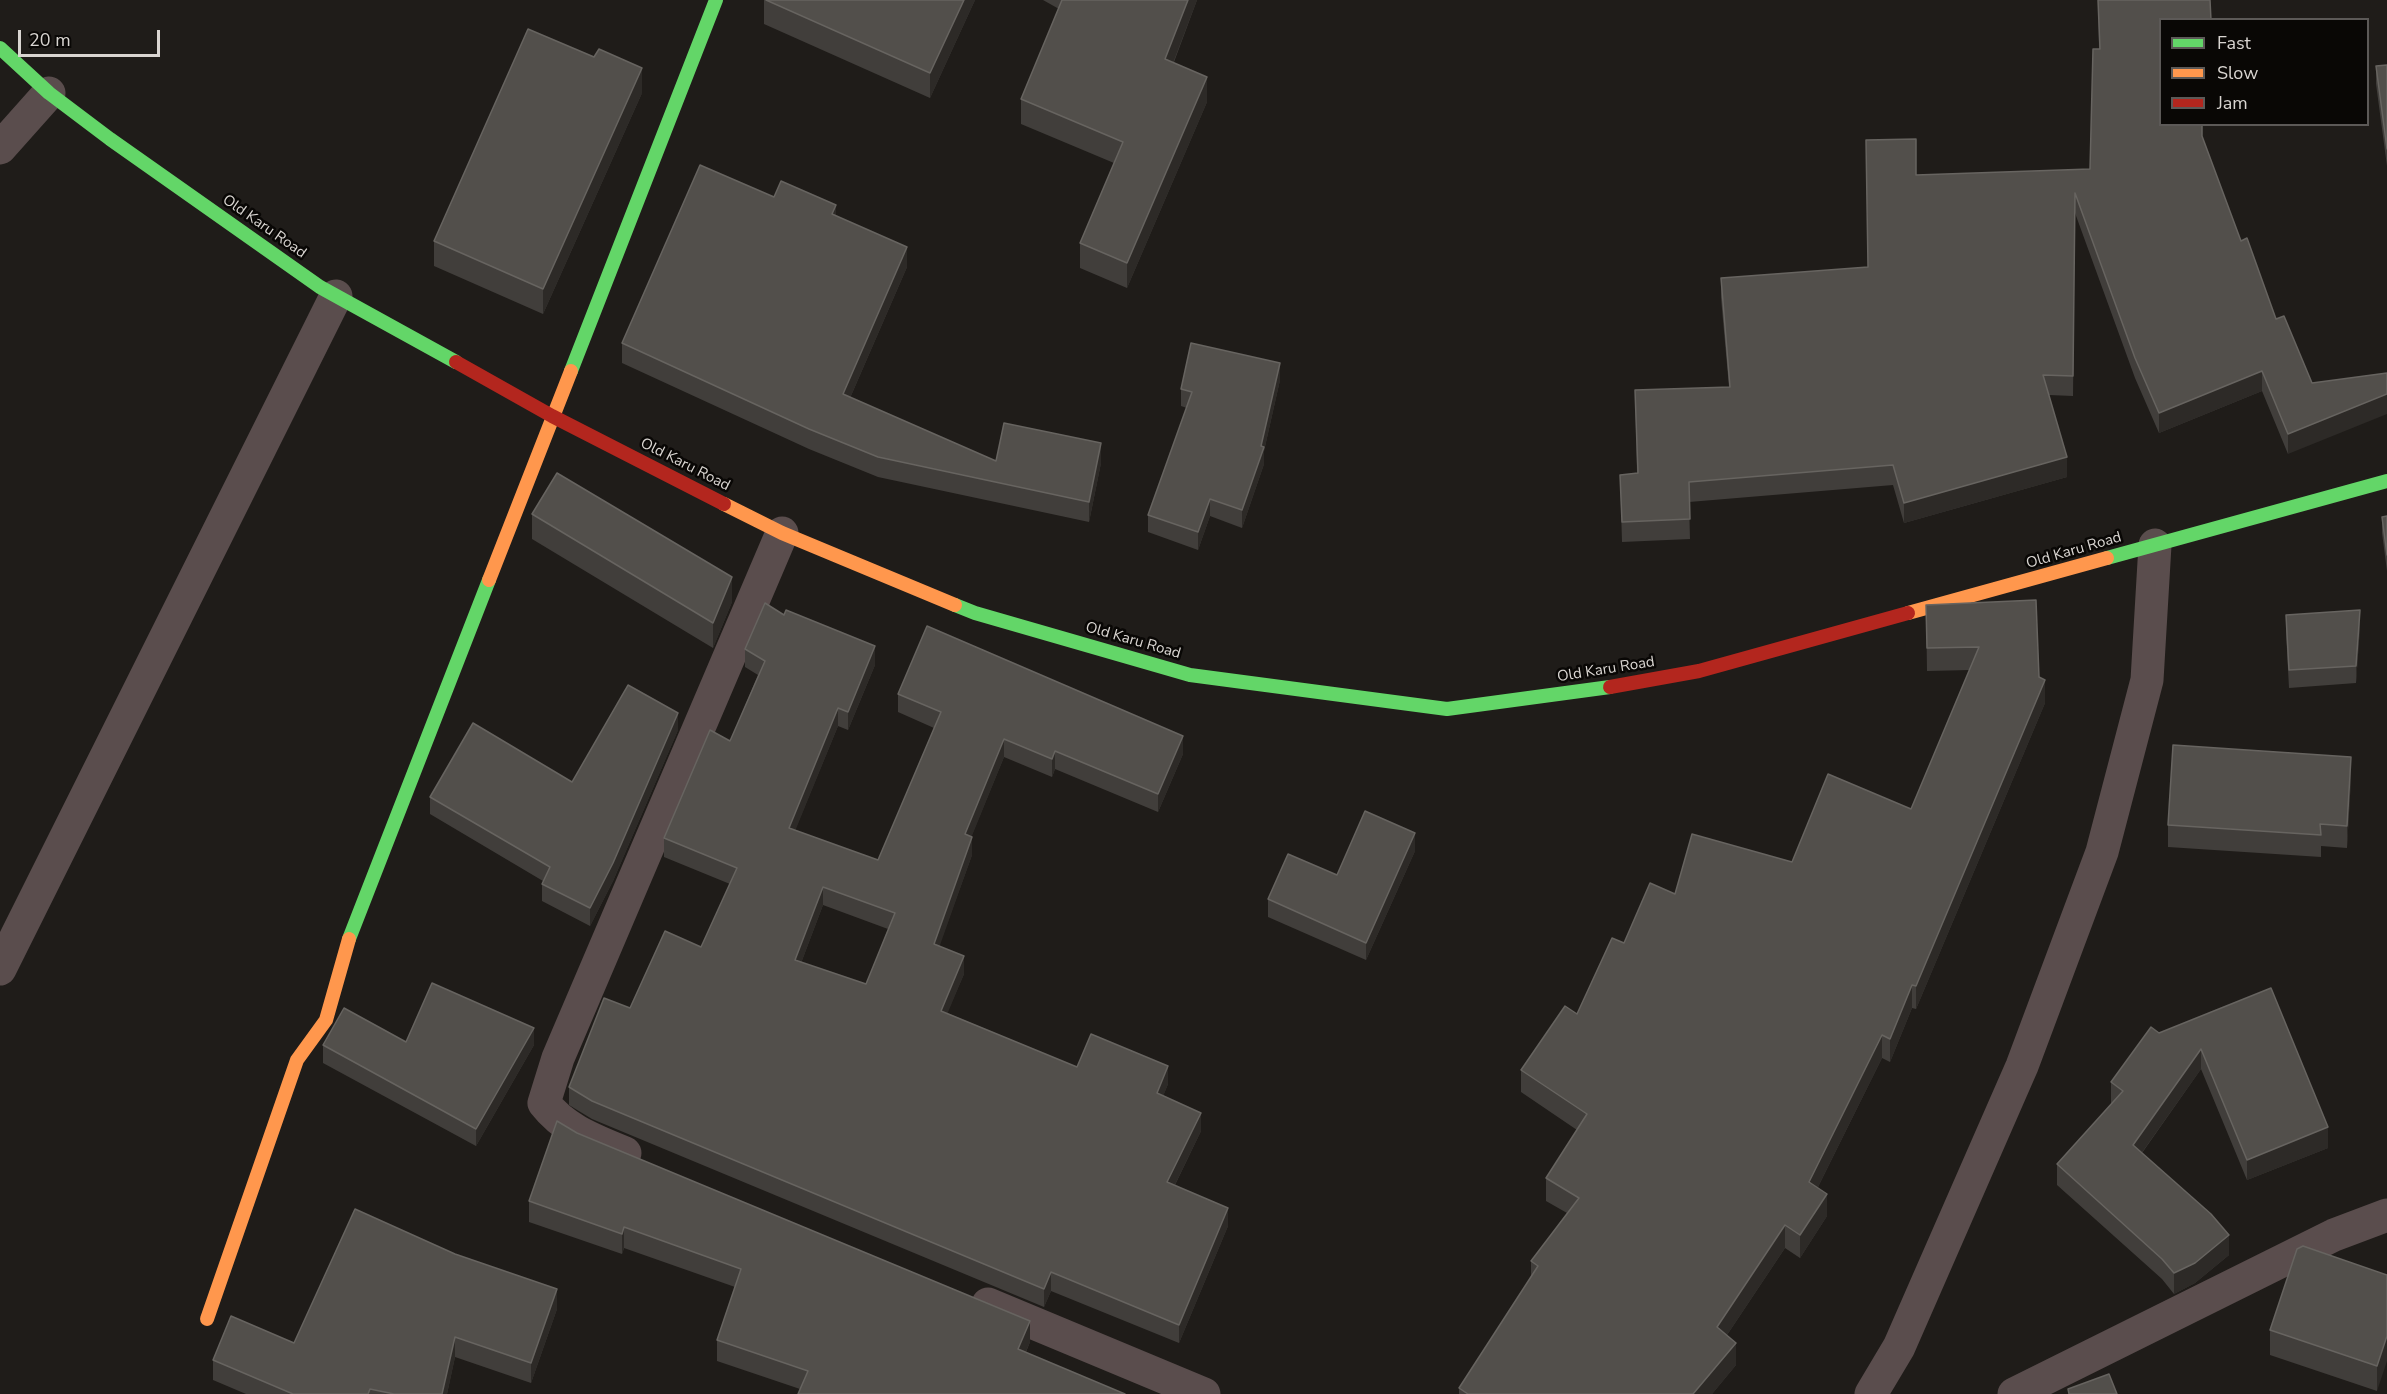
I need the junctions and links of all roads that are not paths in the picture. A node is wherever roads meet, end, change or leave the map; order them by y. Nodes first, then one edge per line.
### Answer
1 (716, 0) edge
2 (0, 48) edge
3 (49, 93) junction
4 (0, 148) edge
5 (336, 296) junction
6 (552, 416) junction
7 (2387, 481) edge
8 (782, 533) junction
9 (2155, 545) junction
10 (0, 969) edge
11 (650, 1163) edge
12 (2387, 1215) edge
13 (960, 1293) edge
14 (207, 1320) dead end
15 (1204, 1394) edge
16 (1871, 1394) edge
17 (2014, 1394) edge

1 - 6 main road
2 - 3 main road, Old Karu Road
3 - 4 street
3 - 5 main road, Old Karu Road
5 - 6 main road, Old Karu Road
5 - 10 street
6 - 8 main road, Old Karu Road
6 - 14 main road
7 - 9 main road, Old Karu Road
8 - 9 main road, Old Karu Road
8 - 11 street
9 - 16 street
12 - 17 street
13 - 15 street

